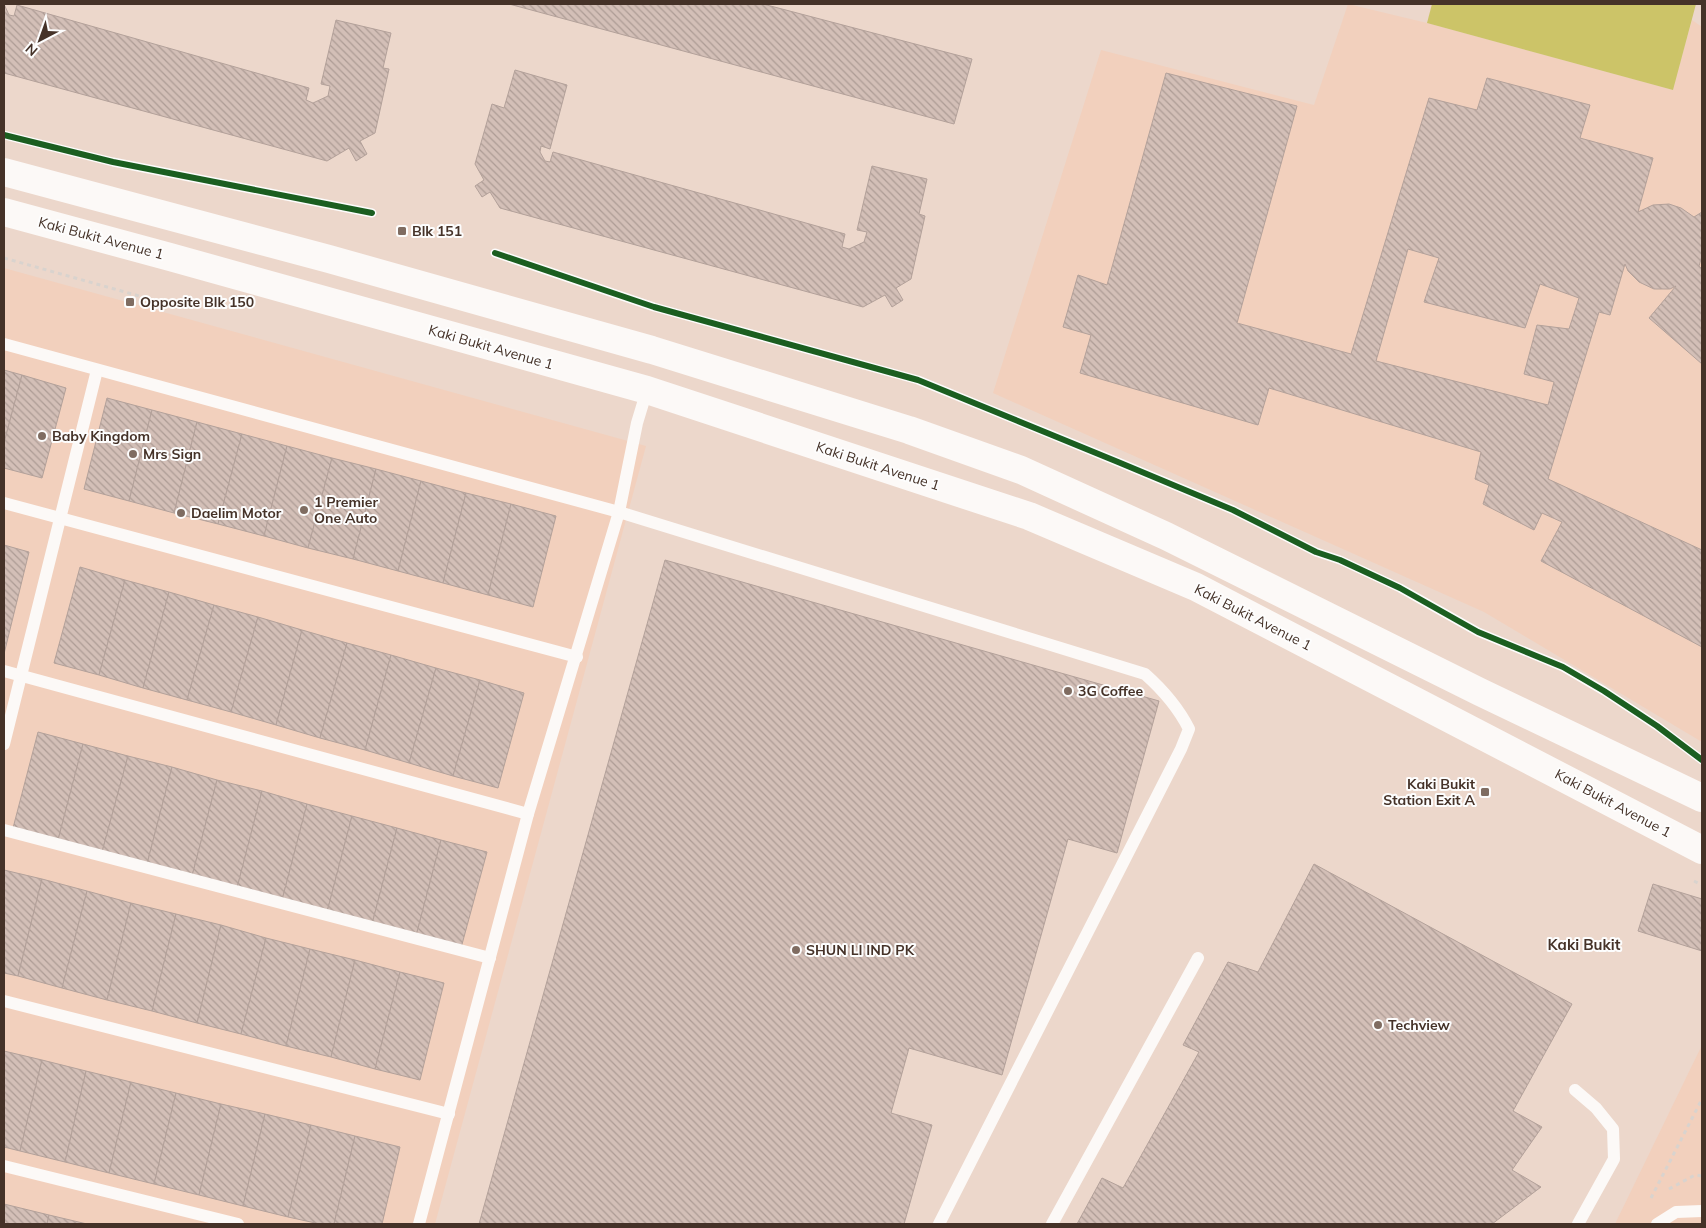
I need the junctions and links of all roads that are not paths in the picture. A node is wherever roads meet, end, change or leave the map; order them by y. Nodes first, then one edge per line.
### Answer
1 (4, 172) edge
2 (4, 212) edge
3 (4, 344) edge
4 (97, 370) junction
5 (646, 390) junction
6 (4, 503) edge
7 (619, 512) junction
8 (60, 518) junction
9 (577, 656) junction
10 (4, 671) edge
11 (21, 676) junction
12 (4, 744) edge
13 (1702, 798) edge
14 (528, 814) junction
15 (4, 830) edge
16 (1702, 850) edge
17 (490, 958) junction
18 (1198, 958) dead end
19 (4, 1000) edge
20 (1575, 1090) dead end
21 (449, 1114) junction
22 (4, 1166) edge
23 (1702, 1211) edge
24 (238, 1224) edge
25 (420, 1224) edge
26 (939, 1224) edge
27 (1052, 1224) edge
28 (1578, 1224) edge
29 (1656, 1224) edge

1 - 13 main road
2 - 5 main road, Kaki Bukit Avenue 1
3 - 4 lane
4 - 7 lane
4 - 8 lane
5 - 7 lane
5 - 16 main road, Kaki Bukit Avenue 1
6 - 8 lane
7 - 9 lane
7 - 26 lane
8 - 9 lane
8 - 11 lane
9 - 14 lane
10 - 11 lane
11 - 12 lane
11 - 14 lane
14 - 17 lane
15 - 17 lane
17 - 21 lane
18 - 27 lane
19 - 21 lane
20 - 28 lane
21 - 25 lane
22 - 24 lane
23 - 29 lane

